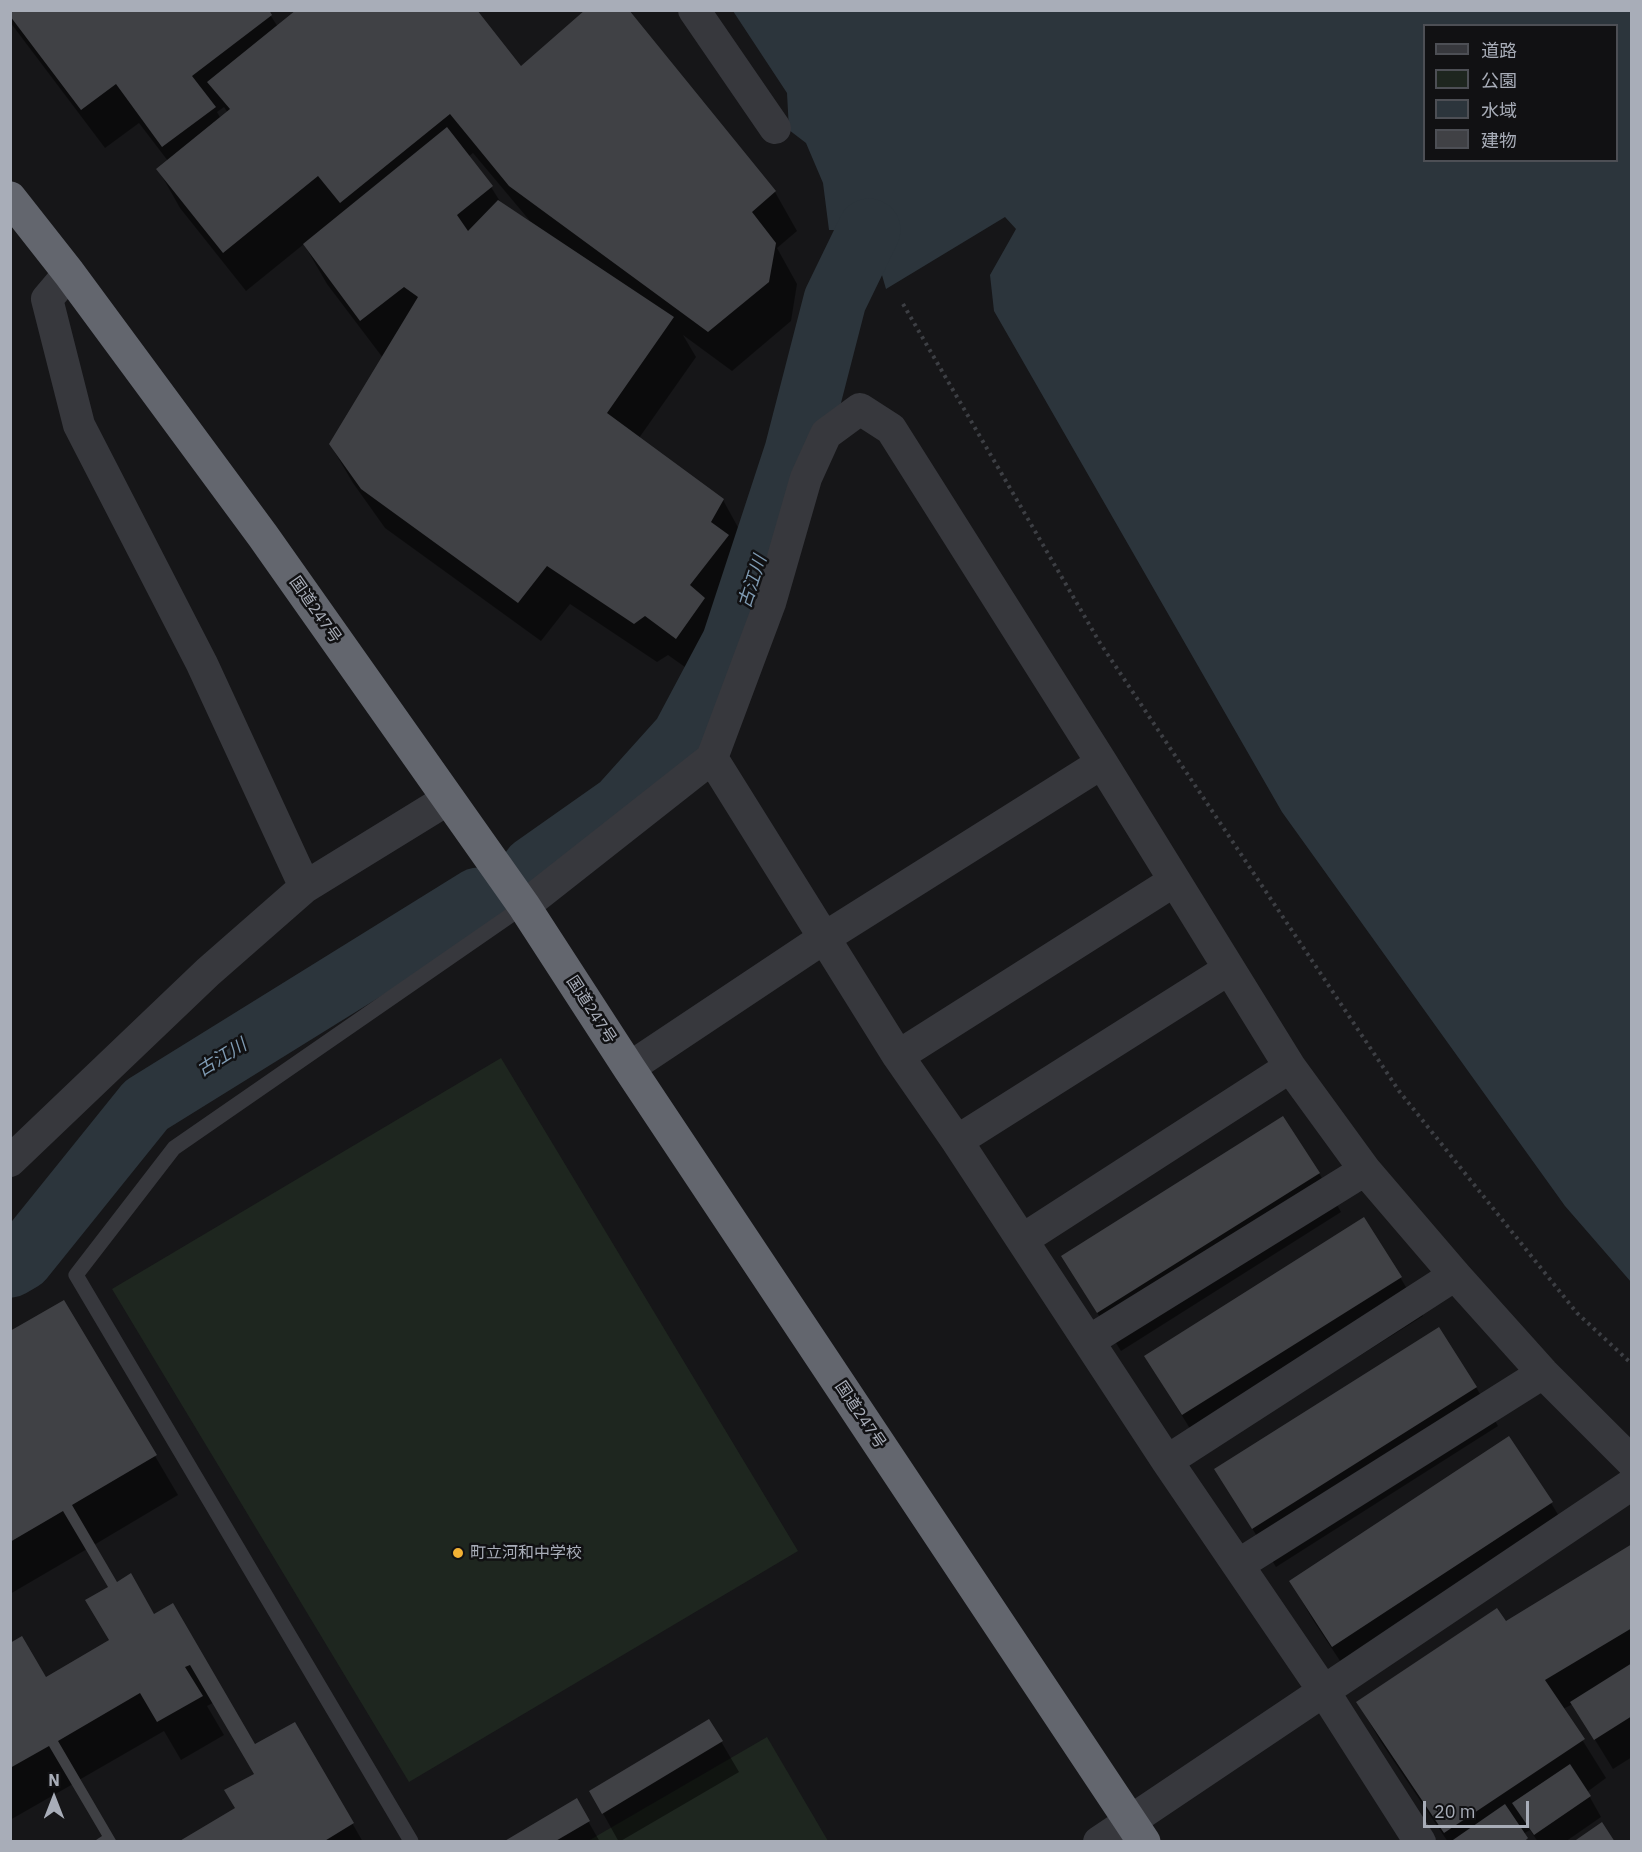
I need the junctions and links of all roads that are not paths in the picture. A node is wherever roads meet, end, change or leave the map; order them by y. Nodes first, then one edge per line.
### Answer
1 (694, 10) edge
2 (775, 128) dead end
3 (10, 198) edge
4 (69, 273) junction
5 (712, 758) junction
6 (1102, 763) junction
7 (447, 799) junction
8 (1174, 881) junction
9 (305, 886) junction
10 (524, 906) junction
11 (824, 938) junction
12 (1229, 969) junction
13 (898, 1056) junction
14 (1290, 1067) junction
15 (629, 1068) junction
16 (957, 1141) junction
17 (10, 1161) edge
18 (1365, 1170) junction
19 (1022, 1240) junction
20 (1455, 1275) junction
21 (1089, 1341) junction
22 (1543, 1373) junction
23 (1167, 1461) junction
24 (1632, 1462) edge
25 (1632, 1484) edge
26 (1238, 1565) junction
27 (1323, 1690) junction
28 (1137, 1831) edge
29 (411, 1841) edge
30 (1099, 1842) edge
31 (1420, 1842) edge

1 - 2 street
3 - 4 highway, 国道247号
4 - 7 highway, 国道247号
4 - 9 street
5 - 6 street
5 - 10 street
5 - 11 street
6 - 8 street
6 - 11 street
7 - 9 street
7 - 10 highway, 国道247号
8 - 12 street
8 - 13 street
9 - 17 street
10 - 15 highway, 国道247号
10 - 29 lane
11 - 13 street
11 - 15 street
12 - 14 street
12 - 16 street
13 - 16 street
14 - 18 street
14 - 19 street
15 - 28 highway, 国道247号
16 - 19 street
18 - 20 street
18 - 21 street
19 - 21 street
20 - 22 street
20 - 23 street
21 - 23 street
22 - 24 street
22 - 26 street
23 - 26 street
25 - 27 street
26 - 27 street
27 - 28 street
27 - 31 street
28 - 30 street

